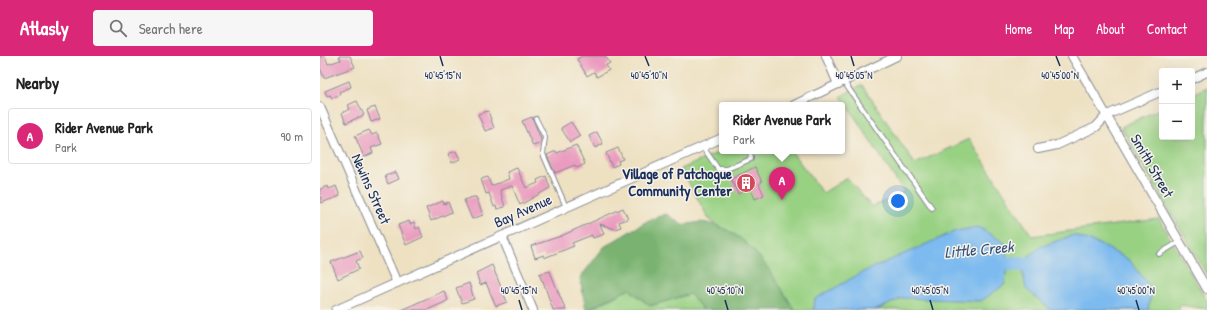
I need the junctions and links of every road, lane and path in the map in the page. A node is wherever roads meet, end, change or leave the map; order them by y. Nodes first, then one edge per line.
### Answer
1 (826, 56) edge
2 (897, 56) edge
3 (1072, 56) edge
4 (1207, 72) edge
5 (1195, 78) edge
6 (841, 83) junction
7 (1159, 93) edge
8 (800, 102) edge
9 (320, 107) edge
10 (1107, 115) junction
11 (536, 119) dead end
12 (719, 139) edge
13 (703, 147) junction
14 (1038, 149) dead end
15 (750, 154) edge
16 (566, 208) junction
17 (932, 208) dead end
18 (502, 236) junction
19 (1179, 242) junction
20 (1159, 254) dead end
21 (397, 283) junction
22 (1207, 289) edge
23 (336, 310) edge
24 (533, 310) edge

1 - 6 street
2 - 6 street
3 - 10 street, Smith Street
4 - 5 street
6 - 8 street
6 - 17 lane
7 - 10 street
9 - 21 street, Newins Street
10 - 14 street
10 - 19 street, Smith Street
11 - 16 lane
12 - 13 street, Bay Avenue
13 - 15 lane
13 - 16 street, Bay Avenue
16 - 18 street, Bay Avenue
18 - 21 street, Bay Avenue
18 - 24 street
19 - 20 lane
19 - 22 street, Smith Street
21 - 23 street, Bay Avenue

